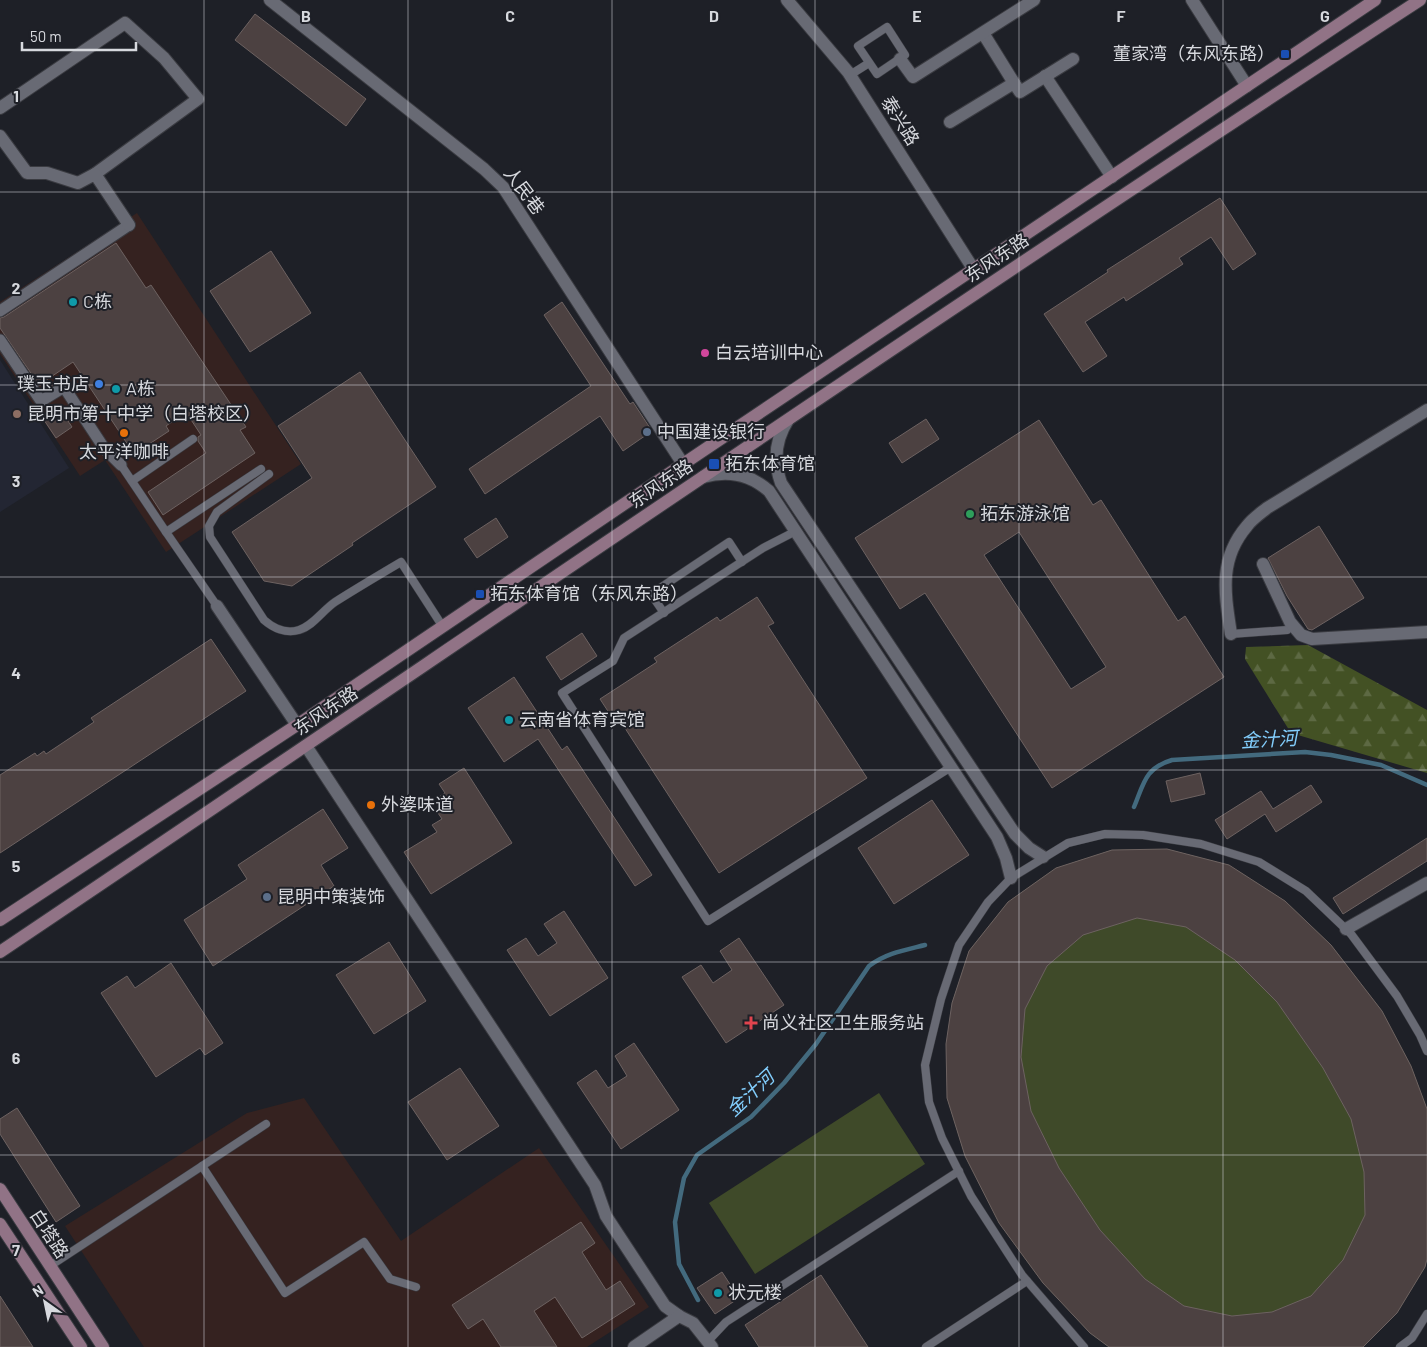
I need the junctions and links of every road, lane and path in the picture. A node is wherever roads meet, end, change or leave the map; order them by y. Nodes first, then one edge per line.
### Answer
1 (270, 0) edge
2 (787, 0) edge
3 (1034, 0) edge
4 (1192, 0) edge
5 (1375, 0) edge
6 (1420, 0) edge
7 (983, 32) junction
8 (900, 59) junction
9 (1073, 59) dead end
10 (869, 62) junction
11 (850, 75) junction
12 (1045, 76) junction
13 (1014, 82) junction
14 (1247, 86) junction
15 (0, 108) edge
16 (950, 122) dead end
17 (0, 136) edge
18 (95, 174) junction
19 (1112, 177) junction
20 (129, 225) joint
21 (974, 270) junction
22 (0, 311) edge
23 (0, 340) edge
24 (1427, 410) edge
25 (788, 420) junction
26 (193, 438) dead end
27 (684, 464) junction
28 (121, 465) joint
29 (261, 469) dead end
30 (269, 474) dead end
31 (669, 474) junction
32 (700, 478) junction
33 (132, 481) junction
34 (680, 492) junction
35 (796, 531) junction
36 (166, 532) junction
37 (742, 562) junction
38 (1263, 564) dead end
39 (217, 606) joint
40 (664, 613) junction
41 (443, 627) junction
42 (1287, 630) dead end
43 (1427, 632) edge
44 (1231, 634) joint
45 (297, 725) junction
46 (306, 746) junction
47 (950, 767) junction
48 (1043, 857) junction
49 (1011, 878) junction
50 (1427, 883) edge
51 (0, 920) edge
52 (1346, 929) junction
53 (0, 952) edge
54 (1427, 1051) edge
55 (266, 1124) dead end
56 (202, 1166) junction
57 (958, 1171) junction
58 (0, 1189) edge
59 (0, 1224) edge
60 (50, 1266) junction
61 (1027, 1281) junction
62 (416, 1287) dead end
63 (1427, 1314) edge
64 (679, 1316) junction
65 (710, 1344) edge
66 (81, 1347) edge
67 (103, 1347) edge
68 (634, 1347) edge
69 (926, 1347) edge
70 (1084, 1347) edge
71 (1400, 1347) edge

1 - 27 street, 人民巷
2 - 11 street, 泰兴路
3 - 7 street
4 - 14 street
5 - 14 main road, 东风东路
6 - 25 main road, 东风东路
7 - 8 street
7 - 13 street
8 - 10 lane
8 - 10 lane
9 - 12 street
10 - 11 lane
11 - 21 street, 泰兴路
12 - 13 street
12 - 19 street
13 - 16 street
14 - 19 main road, 东风东路
15 - 18 street
17 - 18 street
18 - 20 street
19 - 21 main road, 东风东路
20 - 22 street
21 - 27 main road, 东风东路
23 - 28 street
24 - 44 street
25 - 32 main road, 东风东路
25 - 48 street
26 - 33 lane
27 - 31 main road, 东风东路
28 - 33 lane
29 - 36 lane
30 - 41 lane
31 - 34 main road
31 - 41 main road, 东风东路
32 - 34 main road, 东风东路
32 - 35 street
33 - 36 lane
34 - 46 main road, 东风东路
35 - 37 lane
35 - 47 street
36 - 39 lane
37 - 40 lane
37 - 40 lane
38 - 43 street
39 - 45 street
40 - 47 lane
41 - 45 main road, 东风东路
42 - 44 lane
45 - 51 main road, 东风东路
46 - 53 main road, 东风东路
46 - 64 street
47 - 49 street
48 - 49 lane
48 - 52 lane
49 - 57 lane
50 - 52 street
52 - 54 lane
55 - 56 lane
56 - 60 lane
56 - 62 lane
57 - 61 lane
57 - 65 lane
58 - 60 main road, 白塔路
59 - 66 main road, 白塔路
60 - 67 main road, 白塔路
61 - 69 lane
61 - 70 lane
63 - 71 lane
64 - 65 street
64 - 68 street

